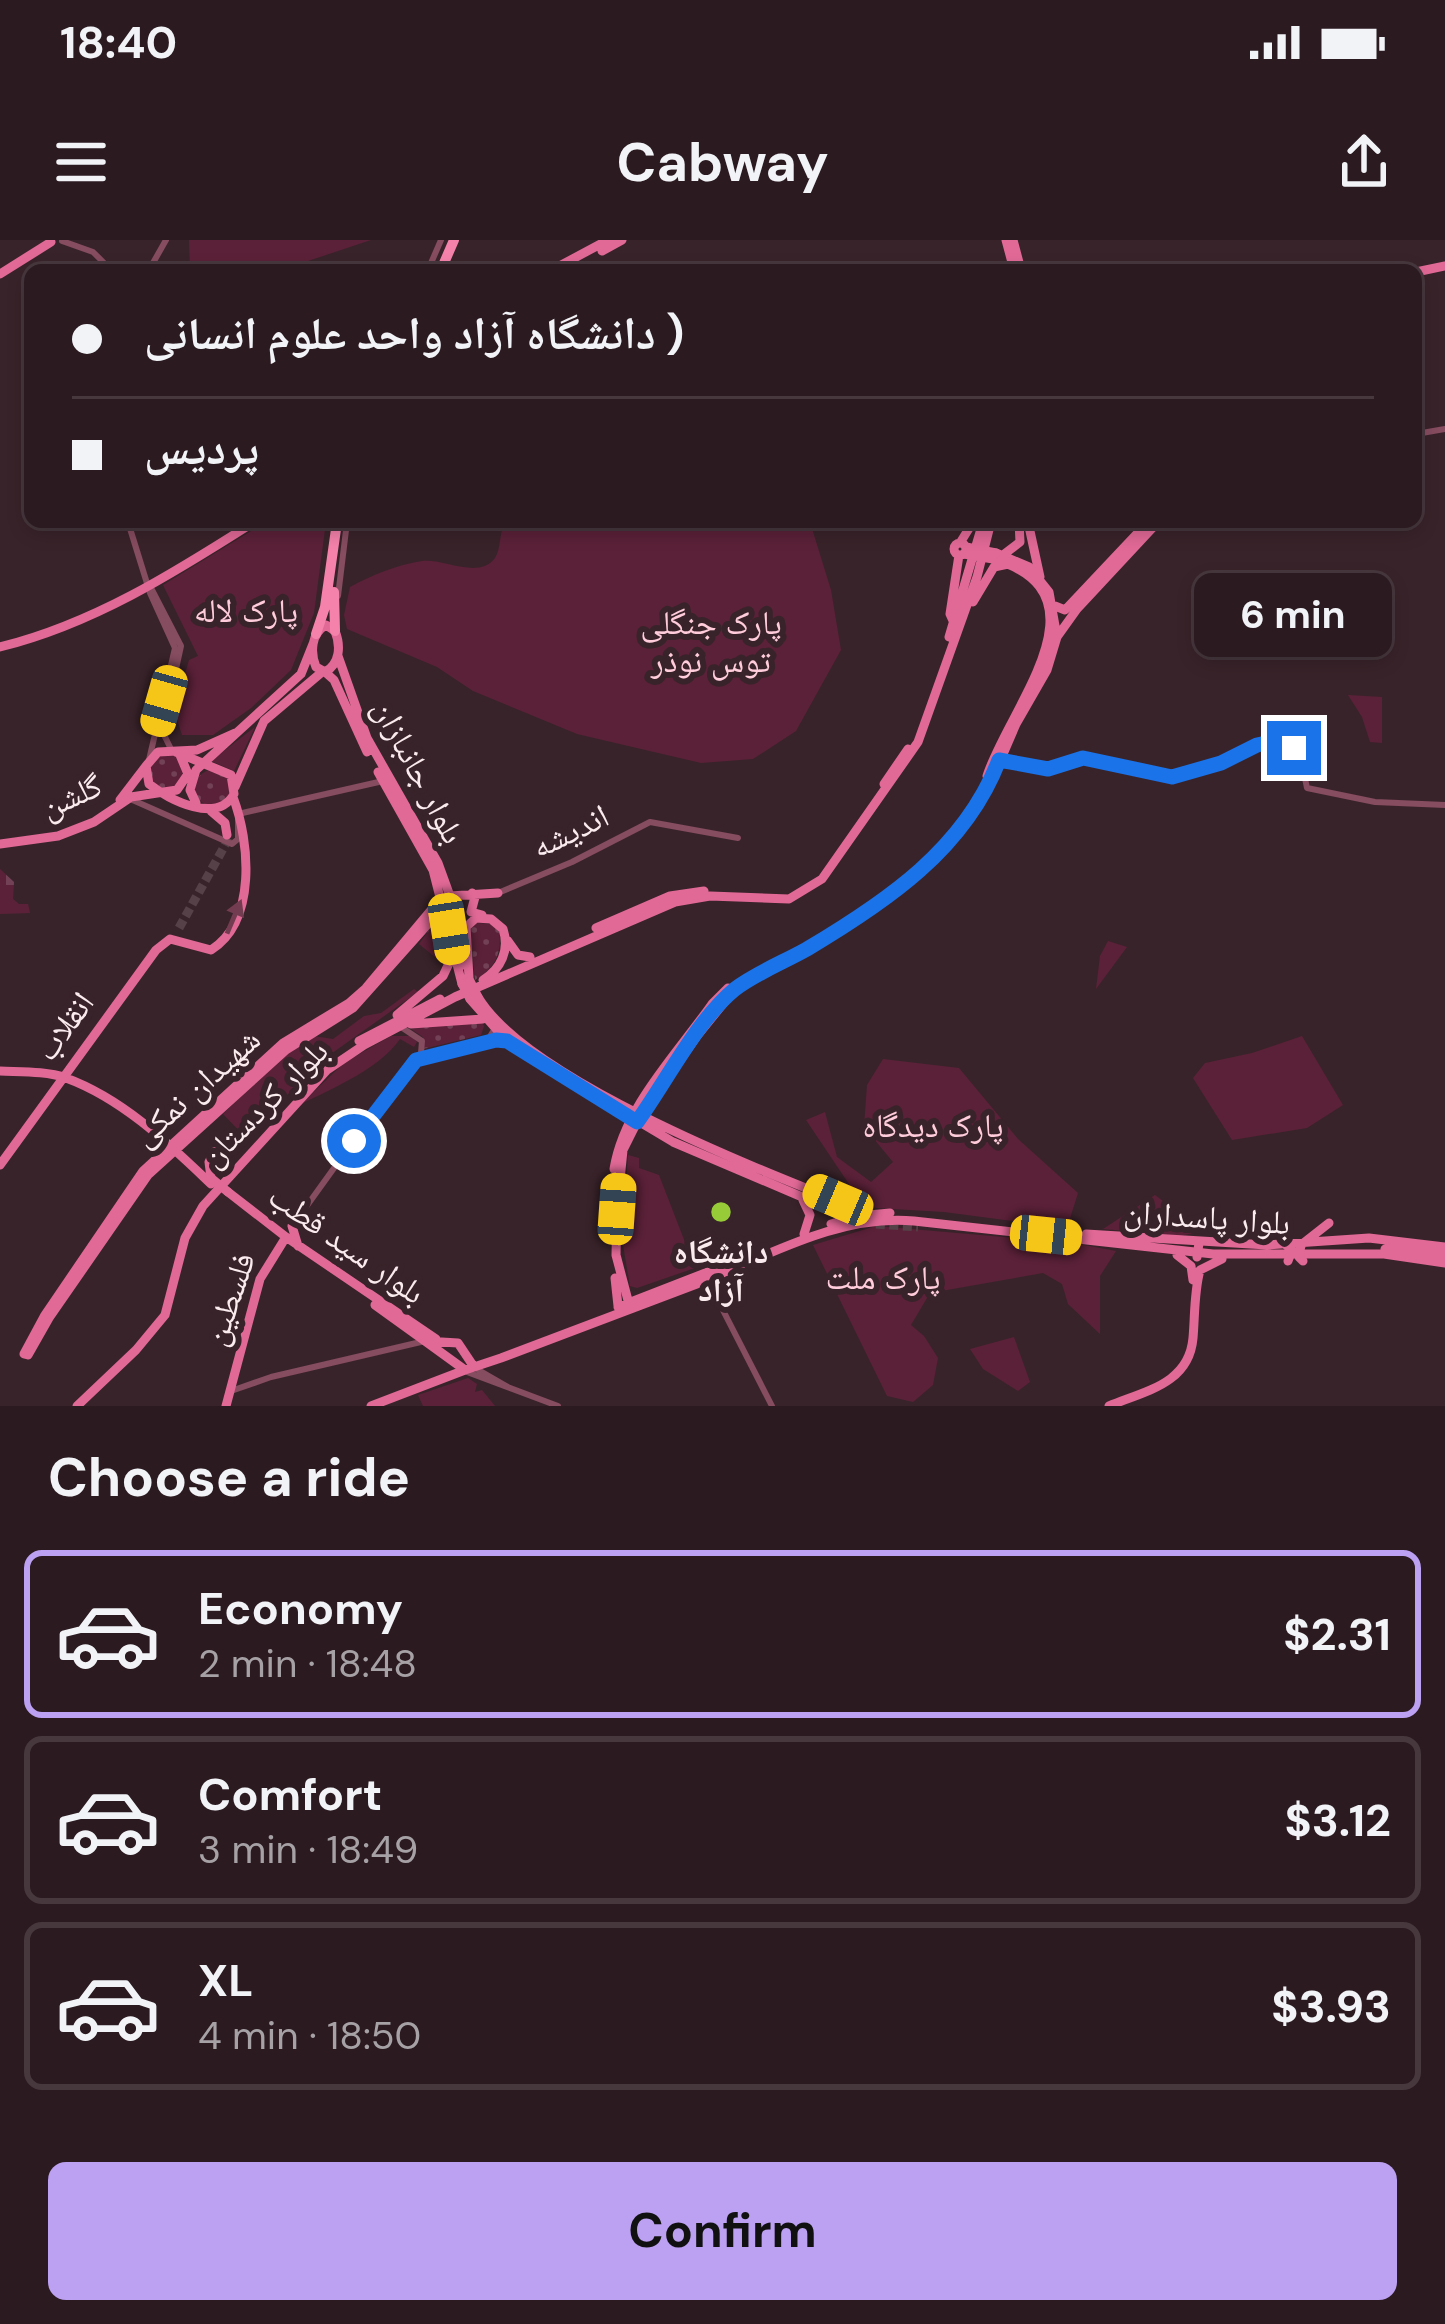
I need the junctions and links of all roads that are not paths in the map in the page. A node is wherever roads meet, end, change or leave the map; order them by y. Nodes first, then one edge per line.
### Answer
1 (62, 240) edge
2 (608, 240) edge
3 (622, 240) edge
4 (51, 241) edge
5 (106, 264) edge
6 (562, 264) edge
7 (576, 264) edge
8 (0, 274) edge
9 (131, 528) edge
10 (244, 528) edge
11 (341, 528) edge
12 (342, 528) edge
13 (971, 528) edge
14 (985, 528) edge
15 (1023, 528) edge
16 (1026, 528) edge
17 (1142, 528) edge
18 (1152, 528) edge
19 (962, 550) junction
20 (340, 554) junction
21 (1001, 558) junction
22 (1040, 577) junction
23 (154, 583) junction
24 (157, 596) joint
25 (1064, 610) junction
26 (329, 611) junction
27 (959, 620) junction
28 (336, 633) junction
29 (1057, 637) junction
30 (314, 639) junction
31 (0, 649) edge
32 (331, 675) junction
33 (305, 677) junction
34 (173, 679) junction
35 (1026, 700) junction
36 (235, 733) junction
37 (174, 751) junction
38 (999, 760) junction
39 (204, 762) junction
40 (147, 763) junction
41 (383, 781) junction
42 (234, 792) junction
43 (164, 793) junction
44 (127, 797) junction
45 (1445, 805) edge
46 (206, 809) junction
47 (238, 814) junction
48 (227, 837) junction
49 (737, 838) dead end
50 (0, 842) edge
51 (498, 893) joint
52 (473, 896) junction
53 (447, 901) junction
54 (863, 909) junction
55 (426, 925) junction
56 (449, 929) junction
57 (170, 938) junction
58 (545, 953) junction
59 (453, 954) junction
60 (530, 957) junction
61 (768, 967) junction
62 (487, 978) junction
63 (467, 981) junction
64 (474, 998) junction
65 (483, 1019) junction
66 (386, 1029) junction
67 (403, 1029) junction
68 (494, 1030) junction
69 (507, 1041) junction
70 (421, 1053) junction
71 (0, 1068) edge
72 (64, 1075) junction
73 (395, 1083) junction
74 (656, 1096) junction
75 (643, 1100) junction
76 (623, 1104) junction
77 (219, 1107) junction
78 (636, 1117) junction
79 (657, 1128) junction
80 (627, 1141) junction
81 (176, 1146) junction
82 (0, 1162) edge
83 (225, 1171) junction
84 (766, 1176) junction
85 (218, 1187) junction
86 (799, 1196) junction
87 (842, 1214) dead end
88 (878, 1214) junction
89 (1329, 1223) dead end
90 (918, 1227) tunnel mouth
91 (977, 1228) junction
92 (804, 1234) junction
93 (285, 1235) junction
94 (1080, 1236) junction
95 (1199, 1243) junction
96 (1307, 1245) junction
97 (1287, 1246) junction
98 (1445, 1247) edge
99 (1395, 1249) junction
100 (1177, 1255) junction
101 (1197, 1257) junction
102 (1415, 1258) junction
103 (1225, 1259) junction
104 (1445, 1260) edge
105 (1288, 1261) junction
106 (1303, 1261) junction
107 (728, 1270) junction
108 (707, 1280) junction
109 (1193, 1280) junction
110 (619, 1283) junction
111 (689, 1287) junction
112 (656, 1292) junction
113 (715, 1295) junction
114 (625, 1307) junction
115 (416, 1331) junction
116 (1191, 1334) junction
117 (430, 1340) junction
118 (406, 1346) junction
119 (26, 1353) dead end
120 (489, 1362) junction
121 (470, 1367) junction
122 (489, 1377) junction
123 (235, 1385) junction
124 (508, 1387) junction
125 (397, 1402) edge
126 (74, 1406) edge
127 (226, 1406) edge
128 (371, 1406) edge
129 (558, 1406) edge
130 (772, 1406) edge
131 (1097, 1406) edge
132 (1109, 1406) edge

1 - 4 street
1 - 5 street
2 - 6 main road
3 - 7 main road
4 - 8 main road
9 - 23 street
10 - 23 main road
11 - 26 highway
12 - 20 highway
13 - 19 main road
14 - 27 main road, بلوار کردستان
15 - 21 main road
16 - 22 main road
17 - 25 main road
18 - 25 main road
19 - 21 main road, bridge
19 - 27 main road
20 - 26 highway
20 - 28 street
21 - 22 main road
21 - 27 main road
21 - 35 main road
22 - 25 main road
23 - 24 main road
23 - 31 main road
23 - 34 street
24 - 34 street
25 - 29 main road
25 - 29 main road
26 - 28 highway
26 - 30 highway
27 - 58 main road, بلوار کردستان
28 - 30 main road
28 - 32 main road
29 - 35 main road
30 - 32 main road
30 - 33 main road
32 - 33 main road
32 - 41 main road, بلوار جانبازان
32 - 53 main road, بلوار جانبازان
33 - 36 main road
33 - 42 main road
34 - 37 street
34 - 40 street
35 - 38 main road
35 - 54 main road
36 - 37 main road
36 - 39 main road
37 - 39 main road
37 - 40 main road
37 - 43 main road
38 - 45 street
38 - 54 main road
39 - 42 main road
39 - 46 main road
40 - 43 main road
40 - 44 main road, گلشن
41 - 47 street
41 - 53 main road, بلوار جانبازان
42 - 46 main road
42 - 47 main road
43 - 44 main road, گلشن
43 - 46 main road
44 - 48 street
44 - 50 main road, گلشن
46 - 48 main road
47 - 48 main road
57 -> 47 main road
49 - 51 street, اندیشه
51 - 52 main road, اندیشه
52 - 53 main road, اندیشه
52 - 60 main road
53 - 55 main road, شهیدان نمکی
53 - 56 main road, بلوار جانبازان
53 - 63 main road, بلوار جانبازان
53 - 77 main road, شهیدان نمکی
54 - 61 main road
55 - 56 main road
55 - 77 main road, شهیدان نمکی
56 - 59 main road, بلوار جانبازان
57 - 72 main road, انقلاب
57 - 72 main road, انقلاب
58 - 60 main road, بلوار کردستان
58 - 67 main road, بلوار کردستان
59 - 63 main road, بلوار جانبازان
59 - 66 main road
60 - 62 main road, بلوار کردستان
61 - 74 main road
61 - 75 main road
62 - 63 main road
62 - 66 main road, بلوار کردستان
63 - 64 main road, بلوار جانبازان, bridge
64 - 65 main road, بلوار جانبازان
64 - 76 main road, بلوار جانبازان
65 - 67 main road
65 - 68 main road, بلوار جانبازان
66 - 67 main road, بلوار کردستان
66 - 83 main road, بلوار کردستان
66 - 85 main road, بلوار کردستان
67 - 70 street
68 - 69 main road, بلوار جانبازان
68 - 70 street
69 - 73 street, فلسطین
69 - 78 main road, بلوار جانبازان
70 - 73 street, فلسطین
71 - 72 main road
72 - 81 main road, بلوار سید قطب
72 - 82 main road, انقلاب
73 - 93 street, فلسطین
74 - 78 main road
74 - 79 main road
75 - 76 main road
75 - 78 main road
76 - 78 main road, بلوار جانبازان
77 - 81 main road, شهیدان نمکی
78 - 79 main road
78 - 80 main road
78 - 110 main road
79 - 80 main road
79 - 84 main road
80 - 110 main road
81 - 85 main road, بلوار سید قطب
81 - 119 main road, شهیدان نمکی
83 - 85 main road, بلوار کردستان
83 - 85 main road
84 - 86 main road
84 - 88 main road
85 - 93 main road, بلوار سید قطب
85 - 126 main road, بلوار کردستان
86 - 87 main road
86 - 92 main road
88 - 92 main road, بلوار پاسداران
88 - 94 main road, بلوار پاسداران
89 - 96 main road
90 - 91 main road
91 - 94 main road, بلوار پاسداران
91 - 107 main road, بلوار پاسداران
92 - 112 main road, بلوار پاسداران
93 - 115 main road, بلوار سید قطب
93 - 115 main road, بلوار سید قطب
93 - 123 main road, فلسطین
94 - 95 main road
94 - 99 main road, بلوار پاسداران
94 - 100 main road
94 - 102 main road, بلوار پاسداران
95 - 97 main road
95 - 101 main road, bridge
96 - 97 main road
96 - 98 main road
96 - 99 main road
96 - 106 main road, bridge
97 - 105 main road, bridge
99 - 104 main road, بلوار پاسداران
100 - 101 main road
100 - 109 main road
101 - 103 main road
101 - 109 main road
102 - 104 main road, بلوار پاسداران
102 - 106 main road
103 - 105 main road
103 - 116 main road
105 - 106 main road
107 - 108 main road, بلوار پاسداران
107 - 113 street
108 - 111 main road, بلوار پاسداران
108 - 113 street
109 - 116 main road
110 - 112 main road
110 - 114 main road
111 - 113 street
111 - 114 main road, بلوار پاسداران
112 - 114 main road, بلوار پاسداران
113 - 130 street
114 - 120 main road
114 - 121 main road
115 - 117 main road, بلوار سید قطب
115 - 118 main road
116 - 131 main road
116 - 132 main road
117 - 118 street
117 - 121 main road
117 - 121 main road
118 - 123 street
120 - 121 main road
120 - 122 main road
121 - 122 street
121 - 124 street
121 - 125 main road
122 - 124 street
123 - 127 main road, فلسطین
124 - 129 street
125 - 128 main road

